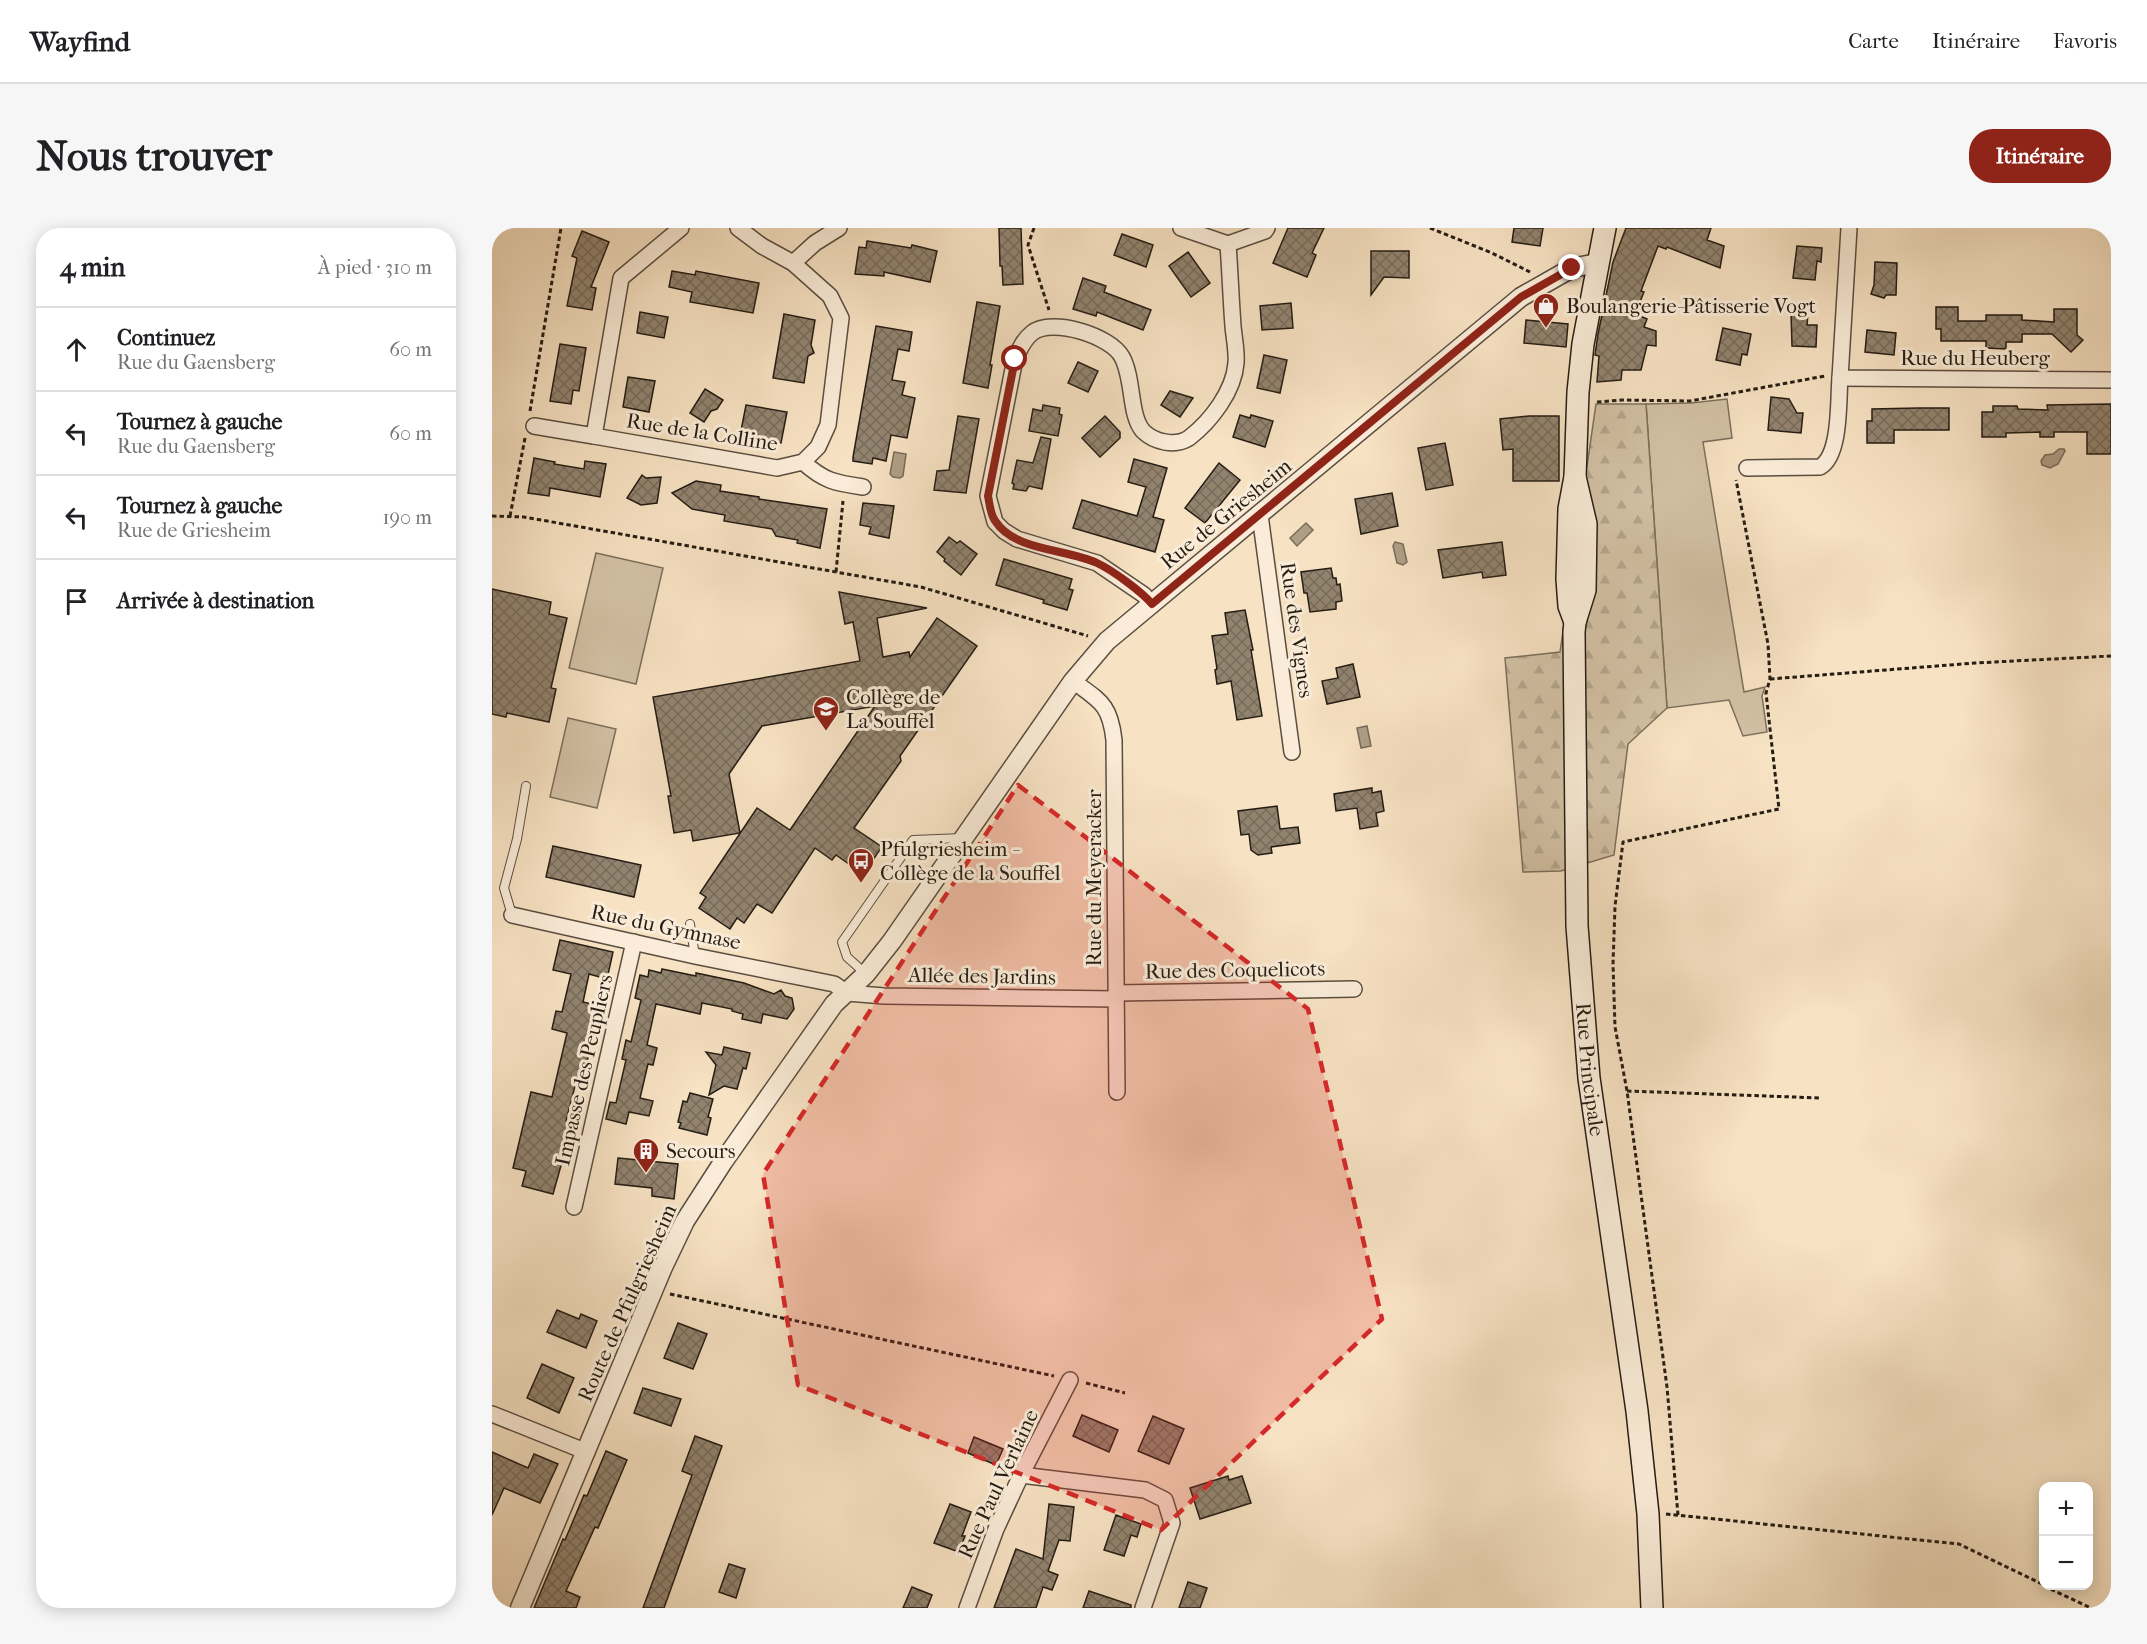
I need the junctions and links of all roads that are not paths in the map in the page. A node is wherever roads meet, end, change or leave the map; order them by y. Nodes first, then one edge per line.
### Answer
1 (681, 228) edge
2 (738, 228) edge
3 (839, 228) edge
4 (1181, 228) edge
5 (1267, 228) edge
6 (1605, 228) edge
7 (1849, 228) edge
8 (1228, 244) junction
9 (793, 263) junction
10 (1597, 263) junction
11 (1840, 378) junction
12 (2111, 380) edge
13 (530, 425) road end
14 (594, 436) junction
15 (803, 462) junction
16 (1747, 468) road end
17 (863, 487) dead end
18 (1260, 514) junction
19 (1152, 604) junction
20 (1072, 681) junction
21 (1292, 752) dead end
22 (526, 786) dead end
23 (963, 838) junction
24 (512, 915) joint
25 (690, 924) dead end
26 (634, 942) junction
27 (695, 956) junction
28 (857, 983) junction
29 (1354, 989) dead end
30 (1116, 996) junction
31 (1117, 1092) dead end
32 (574, 1208) dead end
33 (1070, 1380) road end
34 (492, 1414) edge
35 (587, 1452) junction
36 (1021, 1474) junction
37 (520, 1608) edge
38 (967, 1608) edge
39 (1143, 1608) edge
40 (1652, 1608) edge

1 - 14 street, Rue de la Colline
2 - 9 street, Rue de la Colline
3 - 9 street
4 - 8 street
5 - 8 street
6 - 10 main road, Rue Principale
7 - 11 street
8 - 19 street
9 - 15 street, Rue de la Colline
10 - 18 street, Rue de Griesheim
10 - 40 main road, Rue Principale
11 - 12 street, Rue du Heuberg
11 - 16 street
13 - 14 street, Rue de la Colline
14 - 15 street, Rue de la Colline
15 - 17 street, Rue de la Colline
18 - 19 street, Rue de Griesheim
18 - 21 street, Rue des Vignes
19 - 20 street, Rue de Griesheim
20 - 23 street, Rue de Griesheim
20 - 30 street, Rue du Meyeracker
22 - 24 lane
23 - 28 street, Rue de Griesheim
23 - 28 lane
24 - 26 street, Rue du Gymnase
25 - 27 lane
26 - 27 street, Rue du Gymnase
26 - 32 street, Impasse des Peupliers
27 - 28 street, Rue du Gymnase
28 - 30 street, Allée des Jardins
28 - 35 street, Route de Pfulgriesheim
29 - 30 street, Rue des Coquelicots
30 - 31 street, Rue du Meyeracker
33 - 36 street, Rue Paul Verlaine
34 - 35 street
35 - 37 street, Route de Pfulgriesheim
36 - 38 street, Rue Paul Verlaine
36 - 39 street

